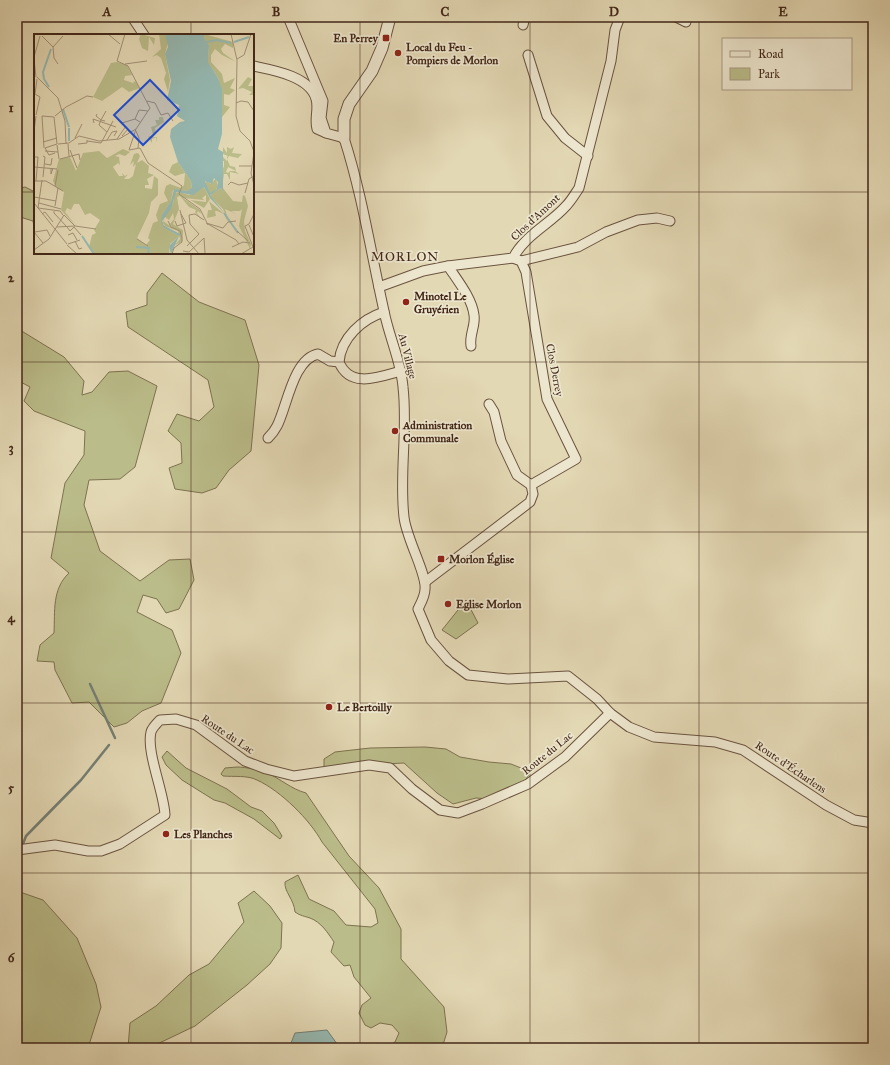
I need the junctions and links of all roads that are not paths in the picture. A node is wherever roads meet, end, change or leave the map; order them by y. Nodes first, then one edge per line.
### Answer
1 (132, 17) edge
2 (288, 17) edge
3 (390, 17) edge
4 (620, 17) edge
5 (676, 17) edge
6 (686, 22) dead end
7 (143, 34) edge
8 (528, 55) dead end
9 (254, 66) edge
10 (326, 133) junction
11 (344, 138) junction
12 (588, 156) junction
13 (670, 221) dead end
14 (517, 259) junction
15 (448, 266) junction
16 (379, 287) junction
17 (384, 312) junction
18 (471, 346) dead end
19 (339, 362) junction
20 (401, 371) junction
21 (489, 404) dead end
22 (268, 438) dead end
23 (531, 485) junction
24 (425, 582) junction
25 (610, 713) junction
26 (873, 823) edge
27 (17, 850) edge

1 - 7 street
2 - 10 street
3 - 11 street
4 - 12 street, Clos d'Amont
5 - 6 street
8 - 12 street
9 - 10 street
10 - 11 street
11 - 16 street, Au Village
12 - 14 street, Clos d'Amont
13 - 14 street, Clos d'Amont
14 - 15 street, Clos d'Amont
14 - 23 street, Clos Derrey
15 - 16 street, Clos d'Amont
15 - 18 street
16 - 17 street, Au Village
17 - 19 street
17 - 20 street, Au Village
19 - 20 street
19 - 22 street
20 - 24 street, Au Village
21 - 23 street
23 - 24 street
24 - 25 street, Route d'Écharlens
25 - 26 street, Route d'Écharlens
25 - 27 street, Route du Lac

